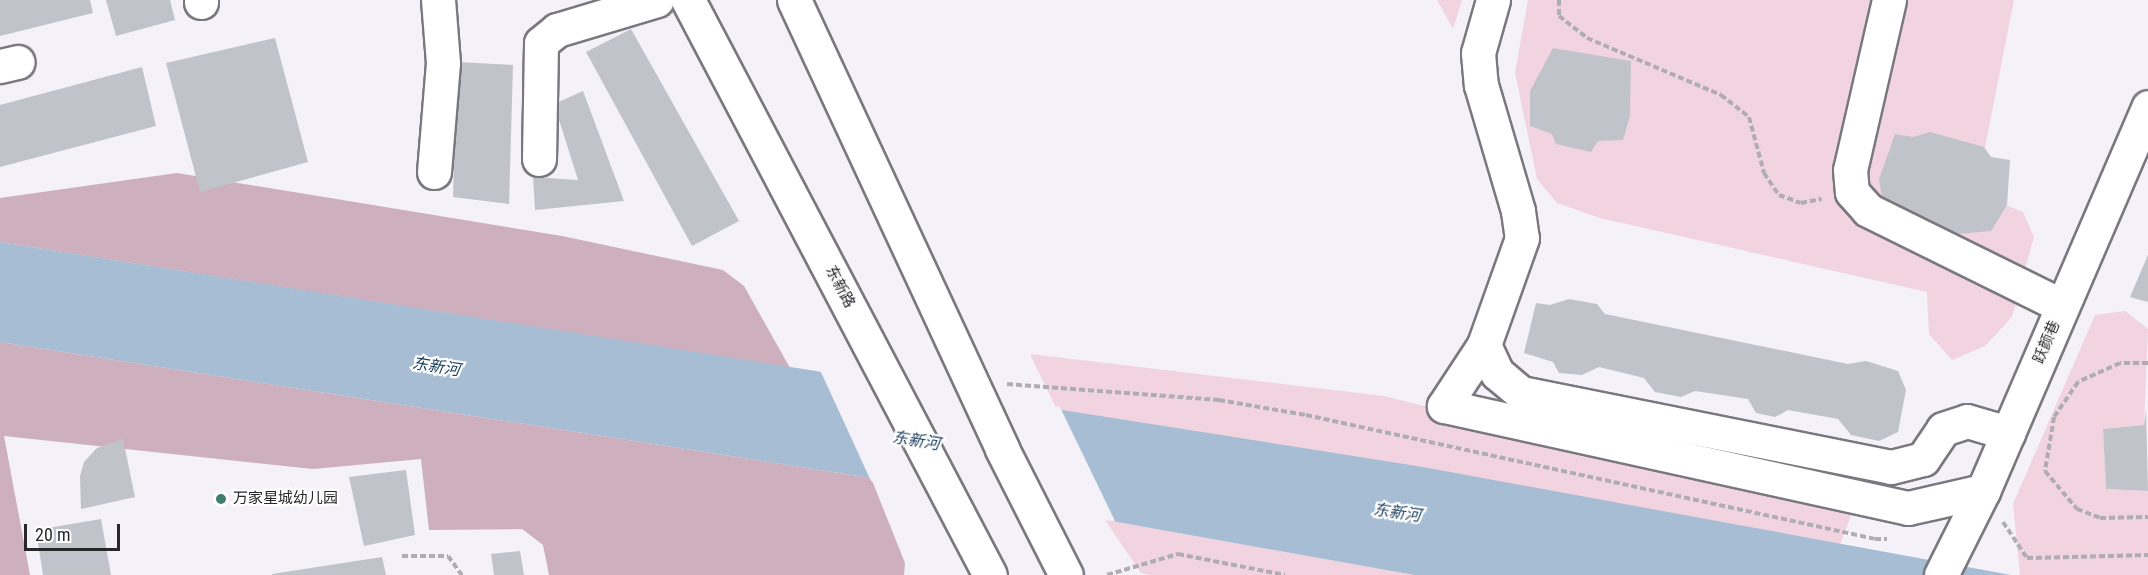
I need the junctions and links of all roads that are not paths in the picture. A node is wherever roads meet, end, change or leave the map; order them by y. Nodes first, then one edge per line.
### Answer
1 (438, 0) edge
2 (657, 0) edge
3 (688, 0) edge
4 (794, 0) edge
5 (1493, 0) edge
6 (1889, 0) edge
7 (2148, 107) edge
8 (538, 159) dead end
9 (434, 172) dead end
10 (2062, 306) junction
11 (1484, 345) junction
12 (2008, 434) junction
13 (1983, 491) junction
14 (990, 575) edge
15 (1066, 575) edge
16 (1941, 575) edge

1 - 9 main road
2 - 8 main road
3 - 14 main road, 东新路
4 - 15 main road
5 - 11 main road
6 - 10 main road
7 - 10 main road, 跃颜巷
10 - 12 main road, 跃颜巷
11 - 12 main road
11 - 13 main road
12 - 13 main road, 跃颜巷
13 - 16 main road, 跃颜巷

